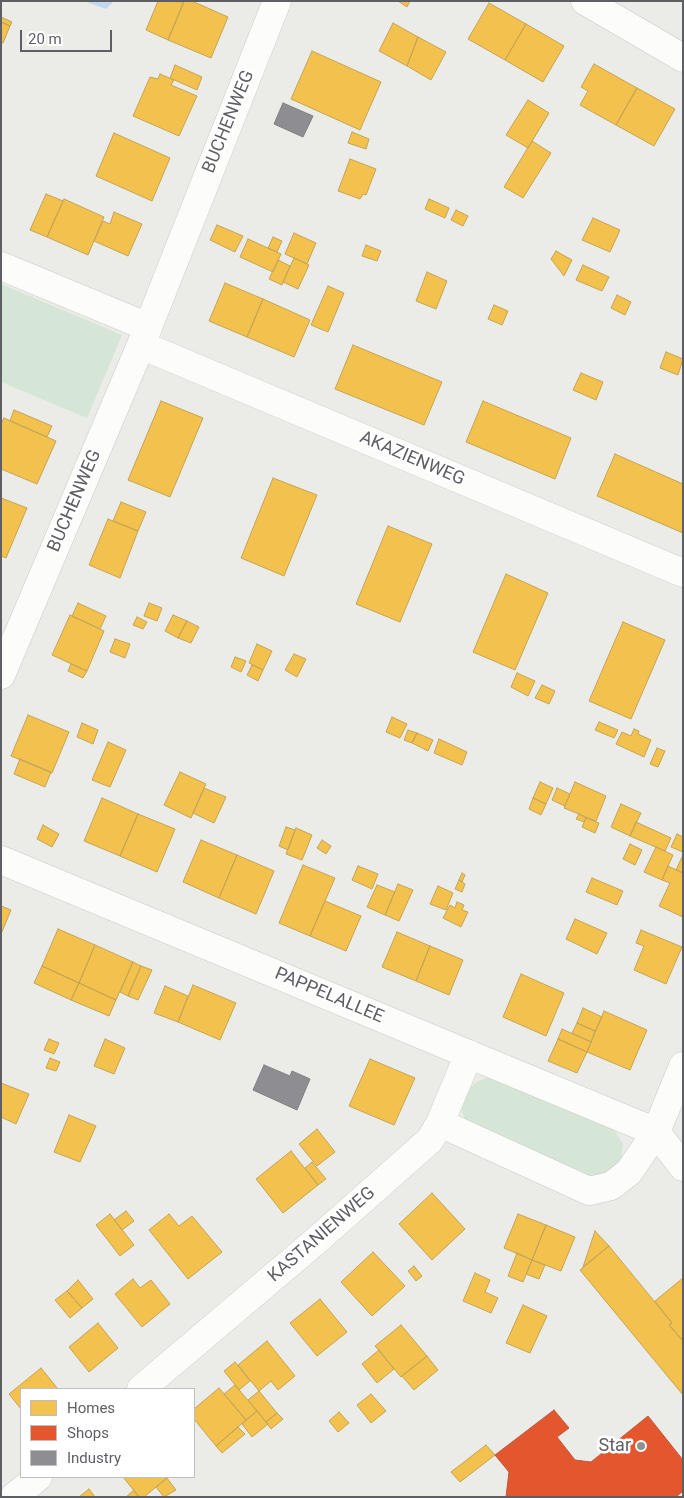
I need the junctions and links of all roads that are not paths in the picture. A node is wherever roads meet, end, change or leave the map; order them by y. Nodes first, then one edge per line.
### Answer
1 (277, 1) edge
2 (585, 1) edge
3 (683, 58) edge
4 (1, 266) edge
5 (144, 336) junction
6 (683, 573) edge
7 (1, 675) edge
8 (1, 860) edge
9 (469, 1054) junction
10 (683, 1066) edge
11 (440, 1123) junction
12 (656, 1132) junction
13 (683, 1167) edge
14 (142, 1388) edge
15 (37, 1478) edge
16 (14, 1497) edge

1 - 5 street, BUCHENWEG
2 - 3 street
4 - 5 street
5 - 6 street, AKAZIENWEG
5 - 7 street, BUCHENWEG
8 - 9 street, PAPPELALLEE
9 - 11 street, KASTANIENWEG
9 - 12 street, PAPPELALLEE
10 - 12 street
11 - 12 street
11 - 14 street, KASTANIENWEG
12 - 13 street, PAPPELALLEE
15 - 16 street

